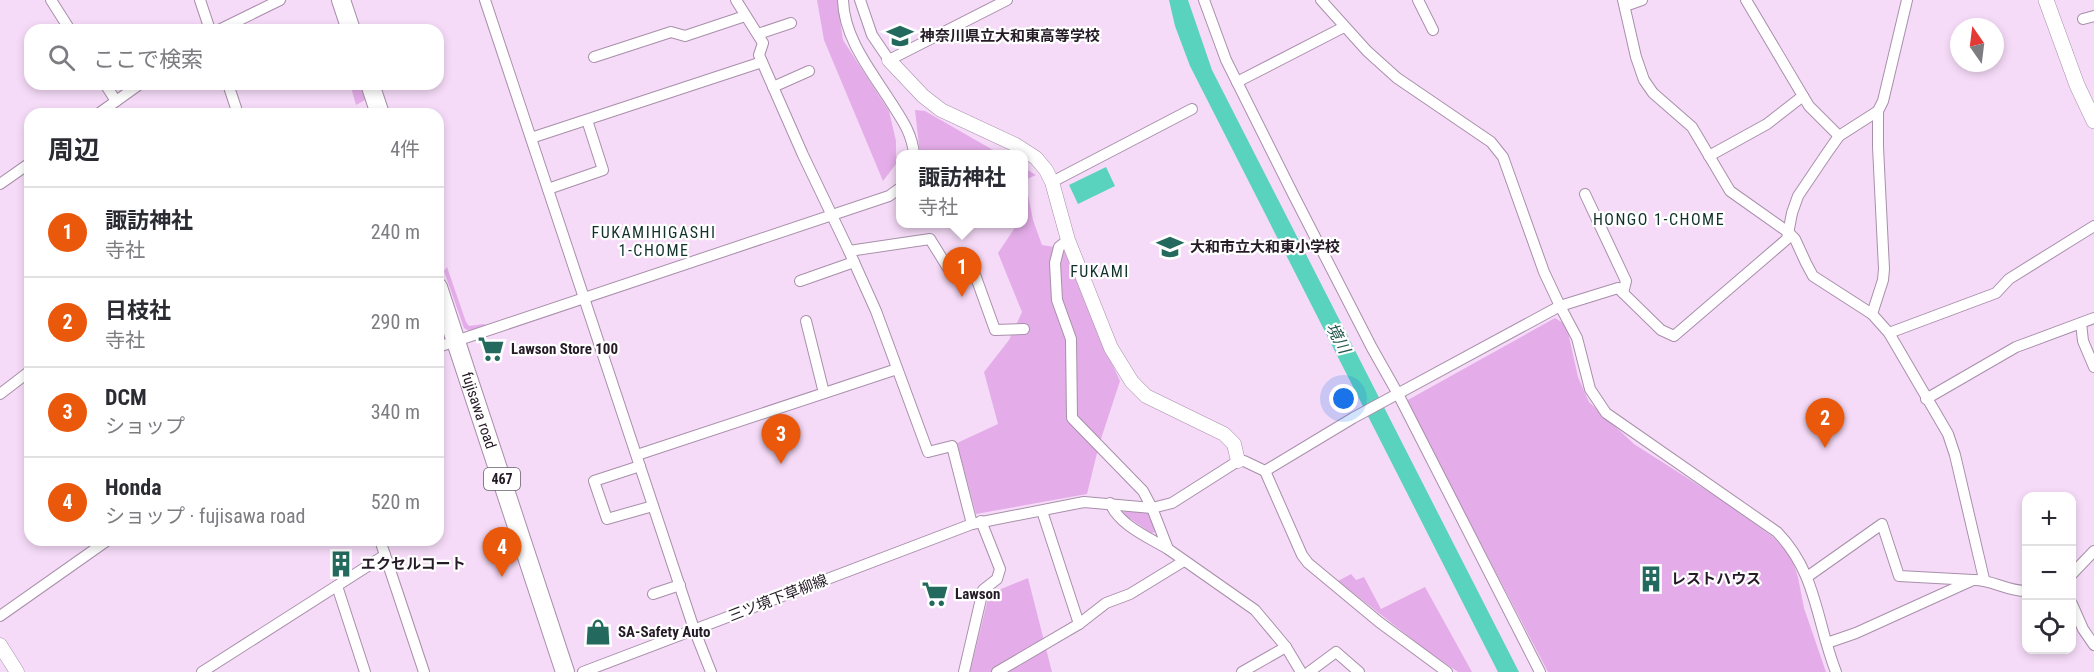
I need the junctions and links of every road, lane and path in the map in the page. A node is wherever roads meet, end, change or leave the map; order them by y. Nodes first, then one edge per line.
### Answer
1 (51, 0) edge
2 (200, 0) edge
3 (280, 0) edge
4 (341, 0) edge
5 (485, 0) edge
6 (736, 0) edge
7 (843, 0) edge
8 (860, 0) edge
9 (1007, 0) edge
10 (1204, 0) edge
11 (1321, 0) edge
12 (1329, 0) edge
13 (1418, 0) edge
14 (1642, 0) edge
15 (1746, 0) edge
16 (1907, 0) edge
17 (2046, 0) edge
18 (1624, 3) edge
19 (1333, 13) junction
20 (746, 16) junction
21 (791, 23) dead end
22 (66, 24) edge
23 (208, 24) edge
24 (231, 24) edge
25 (349, 24) edge
26 (1344, 27) junction
27 (1433, 30) dead end
28 (758, 34) junction
29 (594, 57) dead end
30 (888, 60) junction
31 (762, 62) junction
32 (809, 71) dead end
33 (1237, 82) junction
34 (774, 87) junction
35 (109, 90) edge
36 (132, 90) edge
37 (230, 90) edge
38 (372, 90) edge
39 (1803, 96) junction
40 (116, 101) junction
41 (106, 108) edge
42 (236, 108) edge
43 (378, 108) edge
44 (1192, 109) dead end
45 (1878, 111) junction
46 (587, 120) junction
47 (2094, 121) edge
48 (1839, 136) junction
49 (531, 138) junction
50 (914, 150) edge
51 (1026, 150) edge
52 (1028, 152) edge
53 (1709, 156) junction
54 (24, 167) edge
55 (1052, 182) junction
56 (0, 184) edge
57 (548, 189) junction
58 (896, 191) edge
59 (1585, 194) dead end
60 (832, 216) junction
61 (2094, 226) edge
62 (1788, 232) junction
63 (1068, 240) junction
64 (849, 250) junction
65 (854, 262) junction
66 (800, 281) dead end
67 (1623, 293) junction
68 (585, 298) junction
69 (444, 305) edge
70 (1560, 306) junction
71 (1872, 314) junction
72 (2094, 318) edge
73 (806, 321) dead end
74 (2081, 323) junction
75 (1024, 329) dead end
76 (1889, 333) junction
77 (456, 342) junction
78 (444, 345) edge
79 (2094, 367) edge
80 (897, 369) junction
81 (24, 376) edge
82 (824, 393) junction
83 (0, 394) edge
84 (1396, 395) junction
85 (1926, 399) junction
86 (638, 461) junction
87 (1238, 461) junction
88 (1265, 471) junction
89 (1110, 503) junction
90 (653, 506) junction
91 (1152, 508) junction
92 (1042, 511) junction
93 (977, 523) junction
94 (99, 546) edge
95 (383, 546) edge
96 (1168, 549) junction
97 (2094, 551) edge
98 (385, 555) junction
99 (1184, 561) junction
100 (2076, 570) edge
101 (1807, 577) junction
102 (1984, 579) junction
103 (1972, 580) junction
104 (680, 585) junction
105 (337, 586) junction
106 (2022, 591) edge
107 (653, 594) dead end
108 (2076, 613) edge
109 (0, 616) edge
110 (1079, 624) junction
111 (694, 629) junction
112 (1827, 643) junction
113 (0, 645) edge
114 (2094, 645) edge
115 (1286, 647) junction
116 (17, 672) edge
117 (202, 672) edge
118 (365, 672) edge
119 (423, 672) edge
120 (565, 672) edge
121 (583, 672) edge
122 (711, 672) edge
123 (964, 672) edge
124 (997, 672) edge
125 (1242, 672) edge
126 (1301, 672) edge
127 (1309, 672) edge
128 (1359, 672) edge
129 (1447, 672) edge
130 (1540, 672) edge
131 (1836, 672) edge

1 - 22 street
2 - 23 street
3 - 24 street
4 - 25 highway
5 - 49 street
6 - 20 street
7 - 50 street
8 - 30 street
9 - 30 street
10 - 33 street
11 - 19 street
12 - 19 street
13 - 27 street
14 - 18 street
15 - 39 street
16 - 45 street
17 - 47 main road
18 - 53 street
19 - 26 street
20 - 28 street
20 - 29 street
21 - 28 street
26 - 33 street
26 - 70 street
28 - 31 street
30 - 51 street
31 - 34 street
31 - 46 street
32 - 34 street
33 - 84 street
34 - 60 street
35 - 40 street
36 - 40 street
37 - 42 street
38 - 43 highway
39 - 48 street
39 - 53 street
40 - 41 street
44 - 55 street
45 - 48 street
45 - 71 street
46 - 49 street
46 - 57 street
48 - 62 street
49 - 57 street
52 - 55 street
53 - 62 street
54 - 56 street
55 - 63 street
57 - 68 street
58 - 60 street
59 - 67 street
60 - 64 street
60 - 68 street
61 - 76 street
62 - 67 street
62 - 71 street
63 - 87 street
63 - 91 street
64 - 65 street
64 - 75 street
65 - 66 street
65 - 80 street
67 - 70 street
68 - 77 street
68 - 86 street
69 - 77 highway, fujisawa road / 467
70 - 84 street
70 - 101 street
71 - 76 street
72 - 74 street
73 - 82 street
74 - 79 street
74 - 85 street
76 - 85 street
77 - 78 street
77 - 120 highway, fujisawa road / 467
80 - 82 street
80 - 93 street
81 - 83 street
82 - 86 street
84 - 88 street
84 - 130 street
85 - 102 street
86 - 90 street
86 - 90 street
87 - 88 street
87 - 91 street
88 - 129 street
89 - 91 street, 三ツ境下草柳線
89 - 92 street, 三ツ境下草柳線
89 - 96 street
90 - 104 street
91 - 96 street
92 - 93 street, 三ツ境下草柳線
92 - 110 street
93 - 111 street, 三ツ境下草柳線
93 - 123 street
94 - 109 street
95 - 98 street
96 - 99 street
97 - 100 street
98 - 105 street
98 - 119 street
99 - 110 street
99 - 115 street
101 - 103 street
101 - 112 street
102 - 103 street
102 - 106 street
103 - 112 street
104 - 107 street
104 - 111 street
105 - 117 street
105 - 118 street
108 - 114 street
110 - 124 street
111 - 121 street, 三ツ境下草柳線
111 - 122 street
112 - 131 street
113 - 116 street
115 - 125 street
115 - 126 street
127 - 128 street

